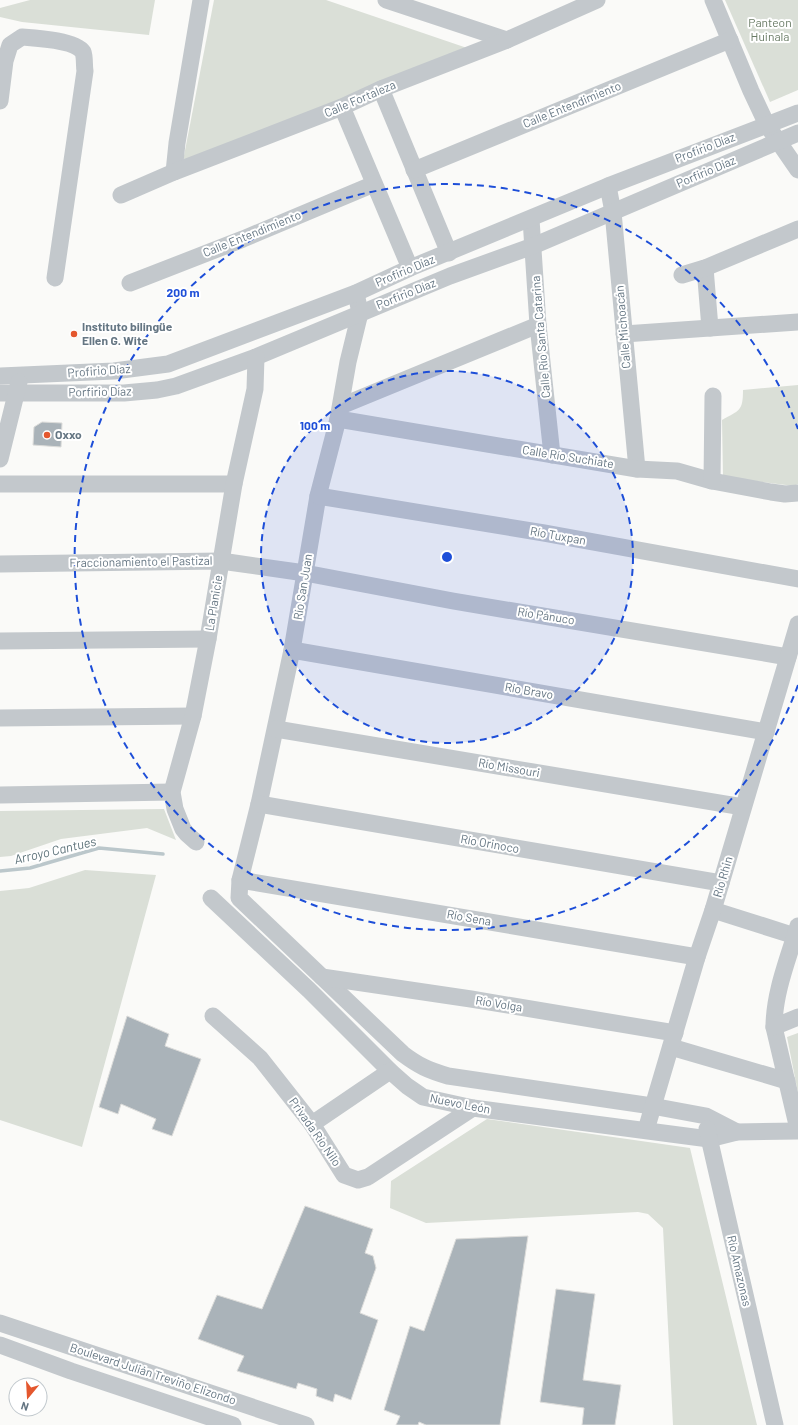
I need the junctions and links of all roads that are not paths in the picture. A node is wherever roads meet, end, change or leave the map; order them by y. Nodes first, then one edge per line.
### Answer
1 (201, 0) edge
2 (386, 0) edge
3 (713, 0) edge
4 (593, 1) edge
5 (507, 40) junction
6 (730, 40) junction
7 (381, 90) junction
8 (0, 102) edge
9 (342, 107) junction
10 (798, 113) edge
11 (767, 125) junction
12 (798, 133) edge
13 (777, 142) junction
14 (414, 170) junction
15 (798, 170) edge
16 (174, 172) junction
17 (374, 184) junction
18 (608, 186) junction
19 (121, 195) dead end
20 (613, 212) junction
21 (531, 219) junction
22 (798, 229) edge
23 (533, 246) junction
24 (450, 253) junction
25 (410, 268) junction
26 (705, 268) junction
27 (682, 275) dead end
28 (55, 278) dead end
29 (130, 283) dead end
30 (356, 293) junction
31 (360, 313) junction
32 (798, 322) edge
33 (538, 325) junction
34 (710, 328) junction
35 (624, 334) junction
36 (256, 357) junction
37 (0, 376) edge
38 (20, 376) junction
39 (8, 393) edge
40 (713, 396) dead end
41 (339, 413) junction
42 (552, 455) junction
43 (0, 459) edge
44 (637, 468) junction
45 (712, 481) junction
46 (0, 484) edge
47 (234, 484) junction
48 (798, 493) edge
49 (318, 496) junction
50 (221, 561) junction
51 (0, 564) edge
52 (305, 573) junction
53 (798, 579) edge
54 (798, 624) edge
55 (208, 639) junction
56 (0, 641) edge
57 (292, 650) junction
58 (788, 657) junction
59 (193, 716) junction
60 (0, 718) edge
61 (276, 729) junction
62 (766, 732) junction
63 (172, 792) junction
64 (0, 794) edge
65 (259, 804) junction
66 (743, 808) junction
67 (196, 842) dead end
68 (240, 880) junction
69 (721, 883) junction
70 (211, 898) dead end
71 (239, 898) junction
72 (713, 910) junction
73 (228, 914) junction
74 (797, 931) edge
75 (697, 957) junction
76 (322, 977) junction
77 (213, 1016) dead end
78 (798, 1017) edge
79 (774, 1027) junction
80 (673, 1040) junction
81 (390, 1071) junction
82 (787, 1081) junction
83 (652, 1106) junction
84 (473, 1108) junction
85 (706, 1116) junction
86 (312, 1124) junction
87 (646, 1130) junction
88 (798, 1130) edge
89 (737, 1132) junction
90 (709, 1139) junction
91 (0, 1323) edge
92 (0, 1345) edge
93 (233, 1425) edge
94 (306, 1425) edge
95 (775, 1425) edge

1 - 16 street
2 - 5 street
3 - 6 street
4 - 5 street, Calle Fortaleza
5 - 7 street, Calle Fortaleza
6 - 11 street
6 - 14 street, Calle Entendimiento
7 - 9 street, Calle Fortaleza
7 - 14 street
8 - 28 street
9 - 16 street, Calle Fortaleza
9 - 17 street
10 - 11 street, Profirio Díaz
11 - 13 street
11 - 18 street, Profirio Díaz
12 - 13 street, Porfirio Díaz
13 - 15 street
13 - 20 street, Porfirio Díaz
14 - 24 street
16 - 19 street, Calle Fortaleza
17 - 25 street
17 - 29 street, Calle Entendimiento
18 - 20 street, Calle Michoacán
18 - 21 street, Profirio Díaz
20 - 23 street, Porfirio Díaz
20 - 35 street, Calle Michoacán
21 - 23 street, Calle Río Santa Catarina
21 - 24 street, Profirio Díaz
22 - 26 street
23 - 31 street, Porfirio Díaz
23 - 33 street, Calle Río Santa Catarina
24 - 25 street, Profirio Díaz
25 - 30 street, Profirio Díaz
26 - 27 street
26 - 34 street
30 - 31 street, Río San Juan
30 - 38 street, Profirio Díaz
31 - 36 street, Porfirio Díaz
31 - 41 street, Río San Juan
32 - 34 street
33 - 41 street
33 - 42 street, Calle Río Santa Catarina
34 - 35 street
35 - 44 street, Calle Michoacán
36 - 39 street, Porfirio Díaz
36 - 47 street, La Planicie
37 - 38 street, Profirio Díaz
38 - 39 street
39 - 43 street
40 - 45 street
41 - 42 street, Calle Río Suchiate
41 - 49 street, Río San Juan
42 - 44 street, Calle Río Suchiate
44 - 45 street, Calle Río Suchiate
45 - 48 street, Calle Río Suchiate
46 - 47 street
47 - 50 street, La Planicie
49 - 52 street, Río San Juan
49 - 53 street, Río Tuxpan
50 - 51 street, Fraccionamiento el Pastizal
50 - 52 street, Fraccionamiento el Pastizal
50 - 55 street, La Planicie
52 - 57 street, Río San Juan
52 - 58 street, Río Pánuco
54 - 58 street, Río Rhin
55 - 56 street
55 - 59 street, La Planicie
57 - 61 street, Río San Juan
57 - 62 street, Río Bravo
58 - 62 street, Río Rhin
59 - 60 street
59 - 63 street, La Planicie
61 - 65 street, Río San Juan
61 - 66 street, Río Missouri
62 - 66 street, Río Rhin
63 - 64 street
63 - 67 street, La Planicie
65 - 68 street, Río San Juan
65 - 69 street, Río Orinoco
66 - 69 street, Río Rhin
68 - 71 street
68 - 75 street, Río Sena
69 - 72 street, Río Rhin
70 - 73 street, Nuevo León
71 - 73 street
71 - 76 street, Nuevo León
72 - 74 street
72 - 75 street, Río Rhin
73 - 81 street, Nuevo León
74 - 79 street
75 - 80 street, Río Rhin
76 - 80 street, Río Volga
76 - 83 street, Nuevo León
77 - 86 street, Privada Río Nilo
78 - 79 street
79 - 82 street
80 - 82 street, Río Volga
80 - 83 street, Río Rhin
81 - 84 street, Nuevo León
81 - 86 street
82 - 88 street
83 - 85 street, Nuevo León
83 - 87 street, Río Rhin
84 - 86 street, Privada Río Nilo
84 - 87 street, Nuevo León
85 - 89 street, Nuevo León
85 - 90 street, Río Amazonas
87 - 90 street, Nuevo León
88 - 89 street, Nuevo León
89 - 90 street, Nuevo León
90 - 95 street, Río Amazonas
91 - 94 street, Boulevard Julián Treviño Elizondo
92 - 93 street, Boulevard Julián Treviño Elizondo

